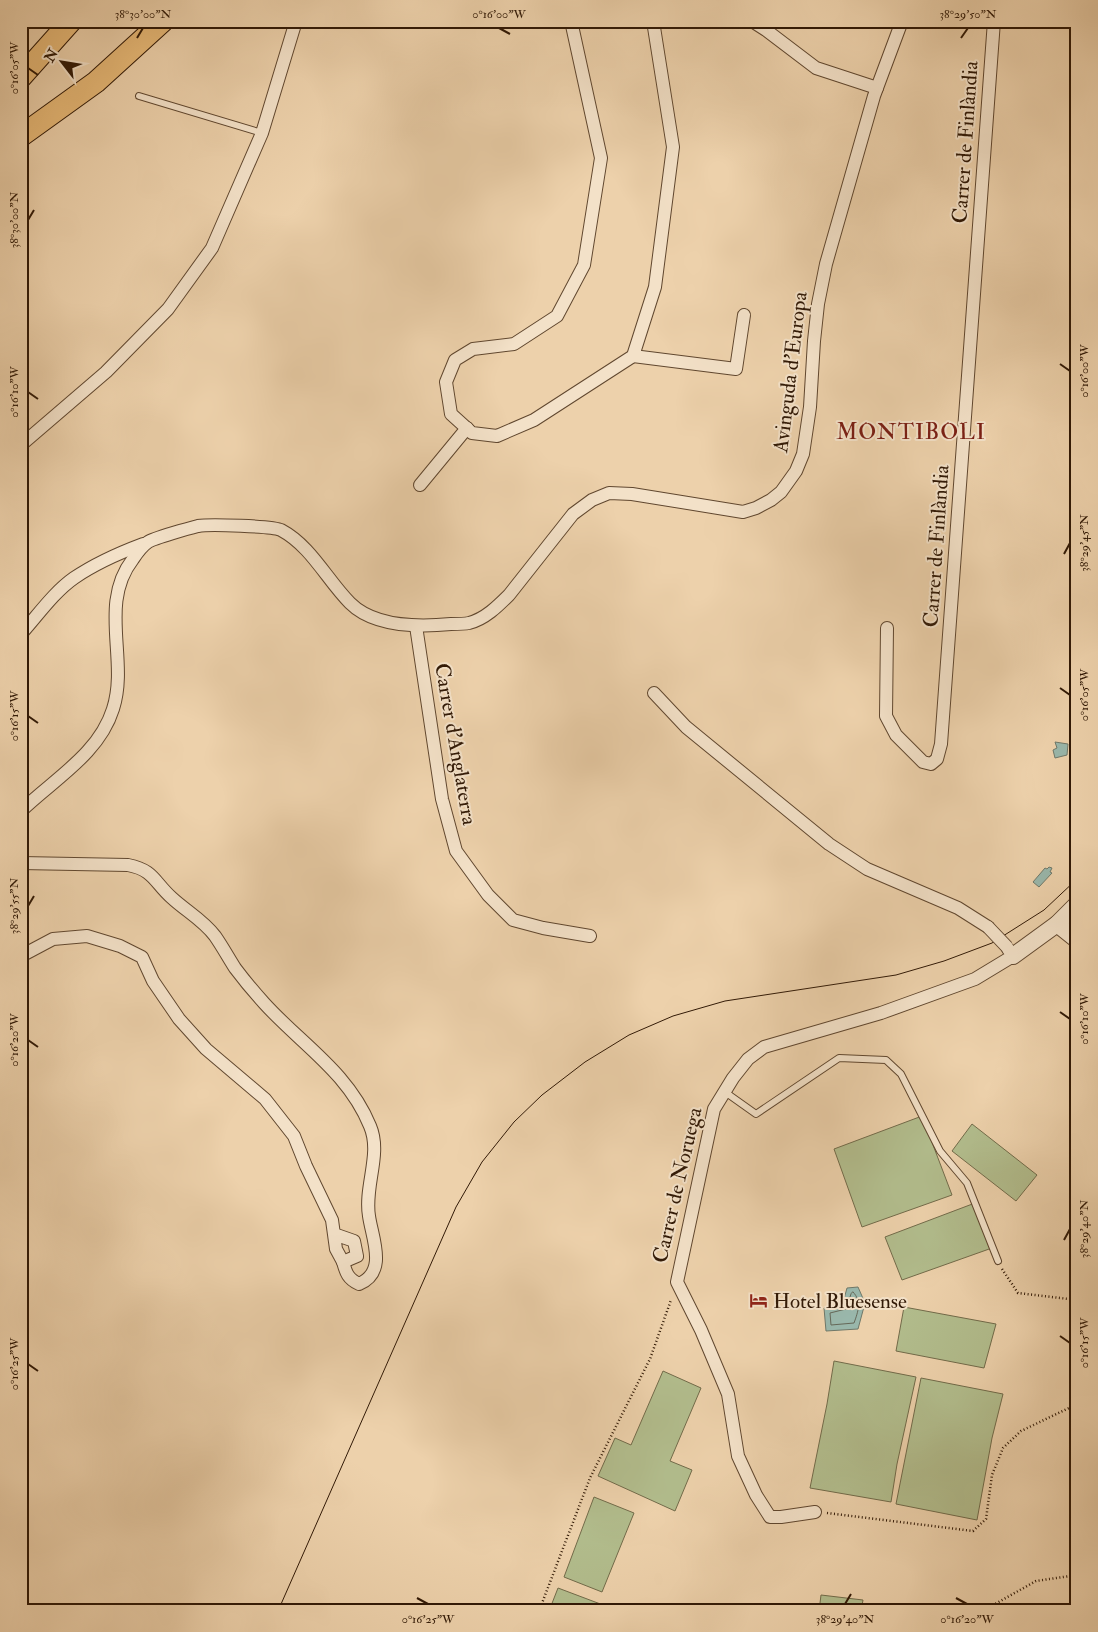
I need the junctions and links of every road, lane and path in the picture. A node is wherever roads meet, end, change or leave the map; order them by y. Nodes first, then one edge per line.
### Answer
1 (71, 21) edge
2 (163, 21) edge
3 (296, 21) edge
4 (571, 21) edge
5 (653, 21) edge
6 (752, 21) edge
7 (902, 21) edge
8 (994, 21) edge
9 (21, 77) edge
10 (877, 88) junction
11 (139, 96) dead end
12 (262, 133) junction
13 (21, 136) edge
14 (744, 315) dead end
15 (633, 356) junction
16 (467, 428) junction
17 (21, 445) edge
18 (420, 485) dead end
19 (148, 542) junction
20 (416, 626) junction
21 (887, 628) dead end
22 (21, 634) edge
23 (654, 693) dead end
24 (21, 811) edge
25 (21, 864) edge
26 (1077, 904) edge
27 (1057, 924) junction
28 (590, 936) dead end
29 (1077, 940) edge
30 (1010, 952) junction
31 (21, 956) edge
32 (724, 1092) junction
33 (334, 1234) junction
34 (998, 1261) joint
35 (343, 1262) junction
36 (677, 1282) junction
37 (1077, 1300) edge
38 (1077, 1402) edge
39 (816, 1512) joint
40 (1077, 1575) edge
41 (539, 1611) edge
42 (988, 1611) edge

1 - 9 highway
2 - 13 highway
3 - 12 street
4 - 16 street
5 - 15 street
6 - 10 street
7 - 10 street, Avinguda d'Europa
8 - 21 street, Carrer de Finlàndia
10 - 20 street, Avinguda d'Europa
11 - 12 lane
12 - 17 street
14 - 15 street
15 - 16 street
16 - 18 street
19 - 20 street, Avinguda d'Europa
19 - 22 street, Avinguda d'Europa
19 - 24 street
20 - 28 street, Carrer d'Anglaterra
23 - 30 street, bridge
25 - 35 street
26 - 27 street, Carrer de Noruega
27 - 29 street
27 - 30 street, Carrer de Noruega
30 - 32 street, Carrer de Noruega
31 - 33 street
32 - 34 lane
32 - 36 street, Carrer de Noruega
33 - 35 street
33 - 35 street
34 - 37 path
36 - 39 street, Carrer de Noruega
36 - 41 path
38 - 39 path
40 - 42 path

